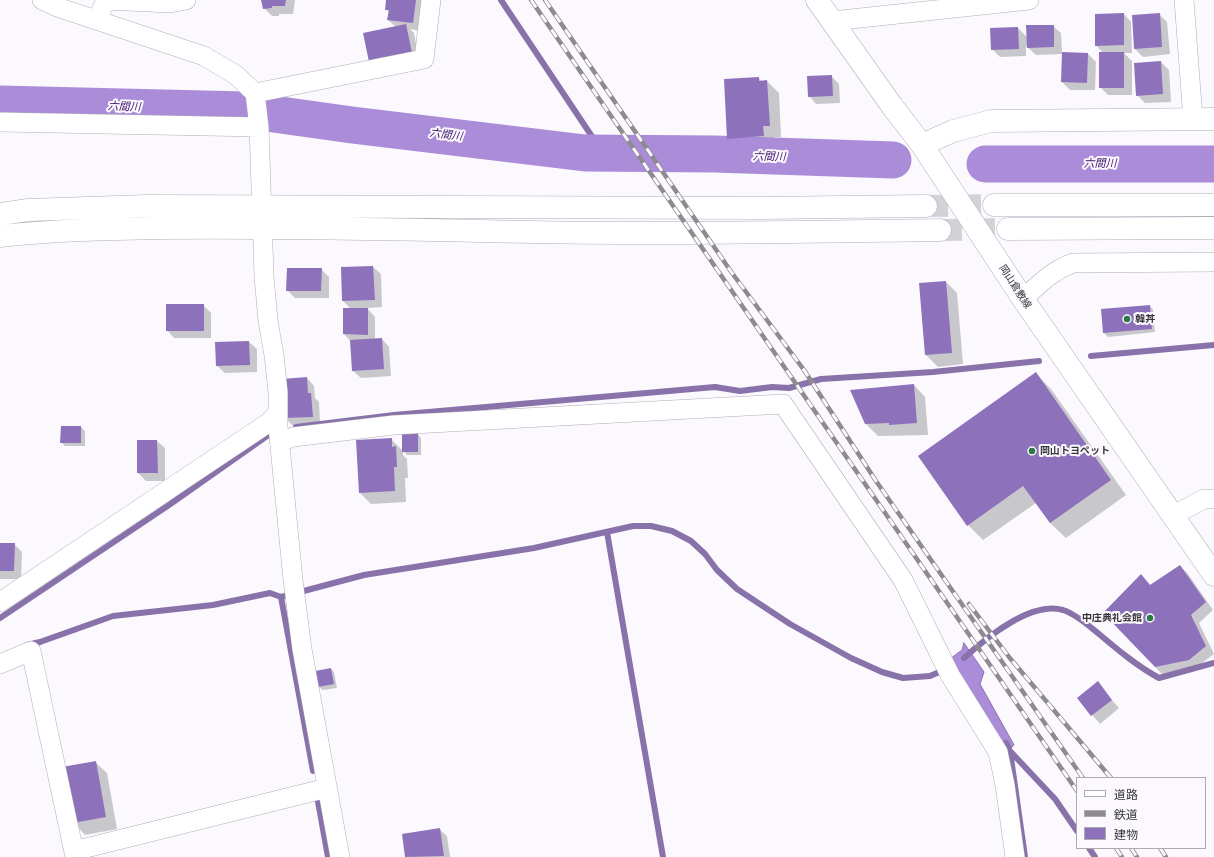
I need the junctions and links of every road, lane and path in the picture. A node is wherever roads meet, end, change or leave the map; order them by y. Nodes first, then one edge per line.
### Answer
1 (42, 0) edge
2 (186, 0) edge
3 (431, 0) edge
4 (817, 0) edge
5 (1029, 0) edge
6 (1184, 0) edge
7 (97, 20) junction
8 (832, 21) junction
9 (256, 97) junction
10 (1204, 119) edge
11 (0, 122) edge
12 (258, 124) junction
13 (922, 145) junction
14 (994, 205) tunnel mouth
15 (1214, 205) edge
16 (926, 206) tunnel mouth
17 (0, 214) edge
18 (262, 216) junction
19 (1214, 228) edge
20 (1008, 229) tunnel mouth
21 (940, 230) tunnel mouth
22 (0, 236) edge
23 (1214, 262) edge
24 (1023, 299) junction
25 (279, 430) junction
26 (1214, 499) edge
27 (1172, 516) junction
28 (1214, 575) edge
29 (0, 602) edge
30 (0, 664) edge
31 (327, 788) junction
32 (75, 854) edge
33 (340, 857) edge
34 (1015, 857) edge

1 - 7 street
2 - 7 street
3 - 9 street
4 - 8 street, 岡山倉敷線
5 - 8 street
6 - 10 street
7 - 9 street
8 - 13 street, 岡山倉敷線
9 - 12 street
10 - 13 street
11 - 12 street
12 - 18 street
13 - 24 street, 岡山倉敷線
14 - 15 street
16 - 18 street
17 - 18 street
18 - 21 street
18 - 22 street
18 - 25 street
19 - 20 street
23 - 24 street
24 - 27 street, 岡山倉敷線
25 - 29 street
25 - 31 street
25 - 34 street
26 - 27 street
27 - 28 street, 岡山倉敷線
30 - 32 street
31 - 32 street
31 - 33 street

